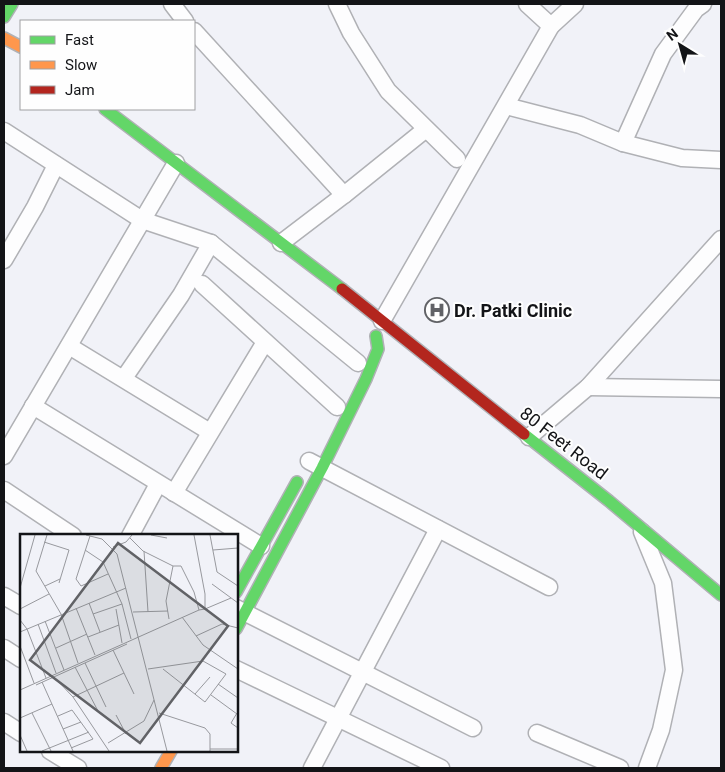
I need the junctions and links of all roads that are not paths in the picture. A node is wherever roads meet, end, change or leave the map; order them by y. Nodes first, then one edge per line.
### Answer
1 (12, 4) edge
2 (172, 4) edge
3 (337, 4) edge
4 (527, 4) edge
5 (575, 4) edge
6 (703, 4) edge
7 (4, 17) edge
8 (184, 20) edge
9 (551, 26) junction
10 (195, 32) edge
11 (4, 38) edge
12 (20, 46) edge
13 (506, 106) junction
14 (106, 110) edge
15 (426, 129) junction
16 (4, 131) edge
17 (623, 143) junction
18 (457, 159) dead end
19 (721, 160) edge
20 (176, 163) junction
21 (56, 165) junction
22 (344, 195) junction
23 (142, 220) junction
24 (721, 239) edge
25 (211, 243) junction
26 (281, 243) junction
27 (4, 260) edge
28 (202, 284) dead end
29 (379, 328) junction
30 (265, 342) junction
31 (69, 346) junction
32 (360, 360) joint
33 (124, 378) junction
34 (588, 387) junction
35 (721, 389) edge
36 (33, 406) junction
37 (337, 407) dead end
38 (210, 432) junction
39 (529, 437) junction
40 (4, 456) edge
41 (315, 461) junction
42 (158, 484) junction
43 (4, 490) edge
44 (174, 493) junction
45 (641, 527) junction
46 (438, 529) junction
47 (70, 534) edge
48 (131, 534) edge
49 (261, 546) junction
50 (549, 586) dead end
51 (717, 587) edge
52 (238, 588) edge
53 (4, 596) edge
54 (20, 605) edge
55 (241, 610) edge
56 (4, 648) edge
57 (20, 658) edge
58 (238, 670) edge
59 (362, 673) junction
60 (338, 719) junction
61 (4, 722) edge
62 (474, 728) dead end
63 (20, 732) edge
64 (537, 733) dead end
65 (52, 752) edge
66 (170, 752) edge
67 (145, 766) dead end
68 (78, 768) edge
69 (162, 768) edge
70 (167, 768) edge
71 (312, 768) edge
72 (441, 768) edge
73 (620, 768) edge
74 (647, 768) edge

1 - 7 main road
2 - 8 street
3 - 15 street
4 - 9 street
5 - 9 street
6 - 17 street
9 - 13 street
10 - 22 street
11 - 12 main road
13 - 17 street
13 - 29 street
14 - 20 main road, 80 Feet Road
15 - 18 street
15 - 22 street
16 - 21 street
17 - 19 street
20 - 23 street
20 - 26 main road, 80 Feet Road
21 - 23 street
21 - 27 street
22 - 26 street
23 - 25 street
23 - 31 street
24 - 34 street
25 - 32 street
25 - 33 street
26 - 29 main road, 80 Feet Road
28 - 30 street
29 - 32 main road
29 - 39 main road, 80 Feet Road
29 - 41 main road
30 - 37 street
30 - 38 street
31 - 33 street
31 - 36 street
33 - 38 street
34 - 35 street
34 - 39 street
36 - 40 street
36 - 42 street
38 - 44 street
39 - 45 main road, 80 Feet Road
41 - 46 street
41 - 49 main road
41 - 55 main road
42 - 44 street
42 - 48 street
43 - 47 street
44 - 49 street
45 - 51 main road, 80 Feet Road
45 - 74 street
46 - 50 street
46 - 59 street
49 - 52 main road
53 - 54 street
55 - 59 street
56 - 57 street
58 - 60 street
59 - 60 street
59 - 62 street
60 - 71 street
60 - 72 street
61 - 63 street
64 - 73 street
65 - 68 street
66 - 69 main road
67 - 69 street
69 - 70 street

